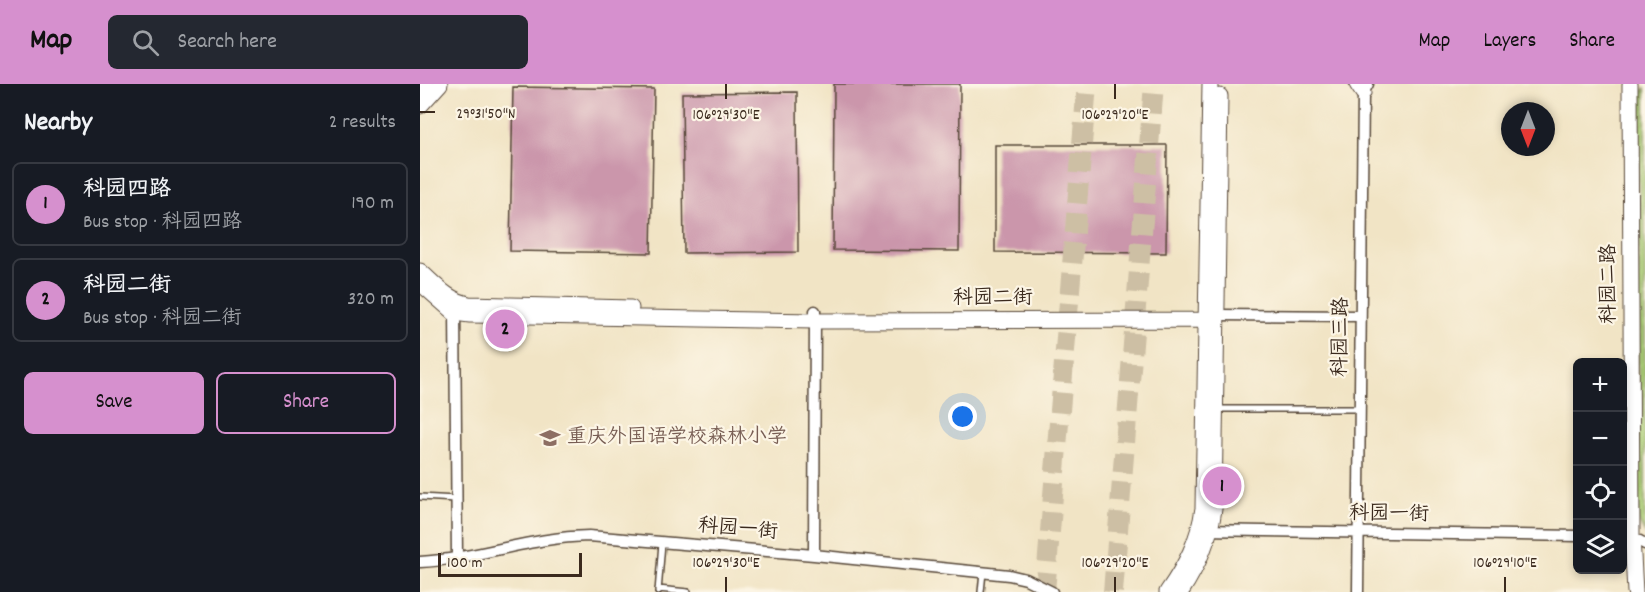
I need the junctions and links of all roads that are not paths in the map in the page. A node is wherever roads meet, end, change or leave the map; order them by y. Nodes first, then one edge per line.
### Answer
1 (425, 84) edge
2 (440, 84) edge
3 (1210, 84) edge
4 (1220, 84) edge
5 (1630, 84) edge
6 (1362, 87) edge
7 (420, 90) edge
8 (420, 106) edge
9 (420, 272) edge
10 (420, 283) edge
11 (455, 308) junction
12 (1210, 315) junction
13 (815, 316) junction
14 (1360, 316) junction
15 (1217, 409) junction
16 (1359, 409) junction
17 (420, 497) edge
18 (456, 500) junction
19 (1205, 530) junction
20 (1357, 533) junction
21 (1573, 536) edge
22 (1633, 539) edge
23 (662, 542) junction
24 (814, 555) junction
25 (457, 559) junction
26 (420, 562) edge
27 (983, 572) junction
28 (658, 591) edge
29 (688, 592) edge
30 (981, 592) edge
31 (1052, 592) edge
32 (1167, 592) edge
33 (1181, 592) edge
34 (1358, 592) edge
35 (1635, 592) edge

1 - 7 street
2 - 8 street
3 - 12 street
4 - 12 street
5 - 22 street, 科园二路
6 - 14 street, 科园三路
9 - 11 street
10 - 11 street
11 - 13 street, 科园二街
11 - 18 street
12 - 13 street, 科园二街
12 - 14 street, 科园二街
12 - 15 street
12 - 19 street
13 - 24 street
14 - 16 street, 科园三路
15 - 16 lane
15 - 19 street
16 - 20 street, 科园三路
17 - 18 lane
18 - 25 street
19 - 20 street, 科园一街
19 - 32 street
19 - 33 street
20 - 21 street, 科园一街
20 - 34 street, 科园三路
22 - 35 street, 科园二路
23 - 24 street, 科园一街
23 - 25 street, 科园一街
23 - 28 lane
24 - 27 street, 科园一街
25 - 26 street, 科园一街
27 - 30 lane
27 - 31 street, 科园一街
28 - 29 lane

